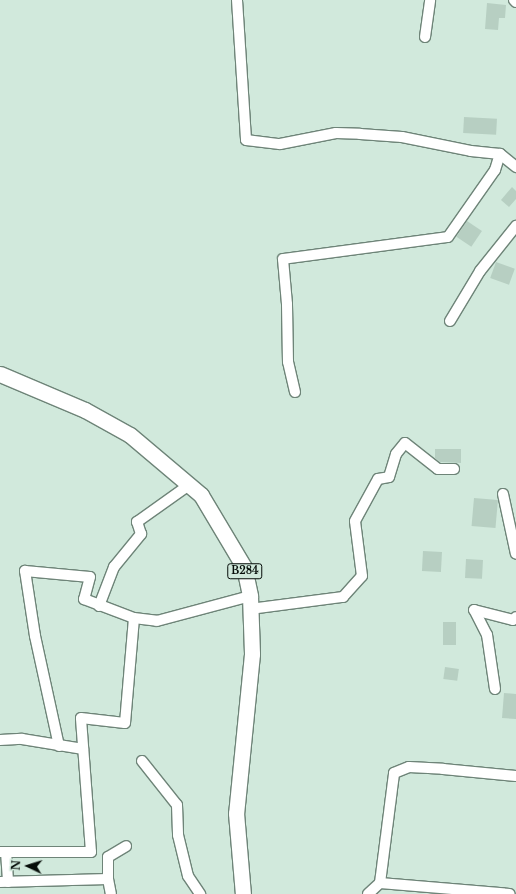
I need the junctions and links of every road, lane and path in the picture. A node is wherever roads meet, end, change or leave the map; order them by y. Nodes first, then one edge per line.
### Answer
1 (237, 0) edge
2 (430, 0) edge
3 (425, 37) dead end
4 (500, 154) junction
5 (516, 167) edge
6 (516, 226) edge
7 (450, 321) dead end
8 (0, 374) edge
9 (295, 392) dead end
10 (454, 470) dead end
11 (189, 485) junction
12 (503, 494) dead end
13 (516, 554) edge
14 (250, 602) junction
15 (99, 606) junction
16 (134, 618) junction
17 (515, 621) edge
18 (495, 689) dead end
19 (0, 740) edge
20 (59, 746) junction
21 (83, 749) junction
22 (142, 761) dead end
23 (516, 776) edge
24 (126, 846) dead end
25 (3, 852) edge
26 (108, 879) junction
27 (4, 882) edge
28 (380, 883) junction
29 (111, 894) edge
30 (200, 894) edge
31 (243, 894) edge
32 (368, 894) edge
33 (510, 894) edge

1 - 4 street
2 - 3 street
4 - 5 street
4 - 9 street
6 - 7 street
8 - 11 main road, B284
10 - 14 street
11 - 14 main road, B284
11 - 15 street
12 - 13 street
14 - 16 street
14 - 31 main road, B284
15 - 16 street
15 - 20 street
16 - 21 street
17 - 18 street
19 - 20 street
20 - 21 street
21 - 25 street
22 - 30 street
23 - 28 street
24 - 26 street
25 - 27 street
26 - 27 street
26 - 29 street
28 - 32 street
28 - 33 street

